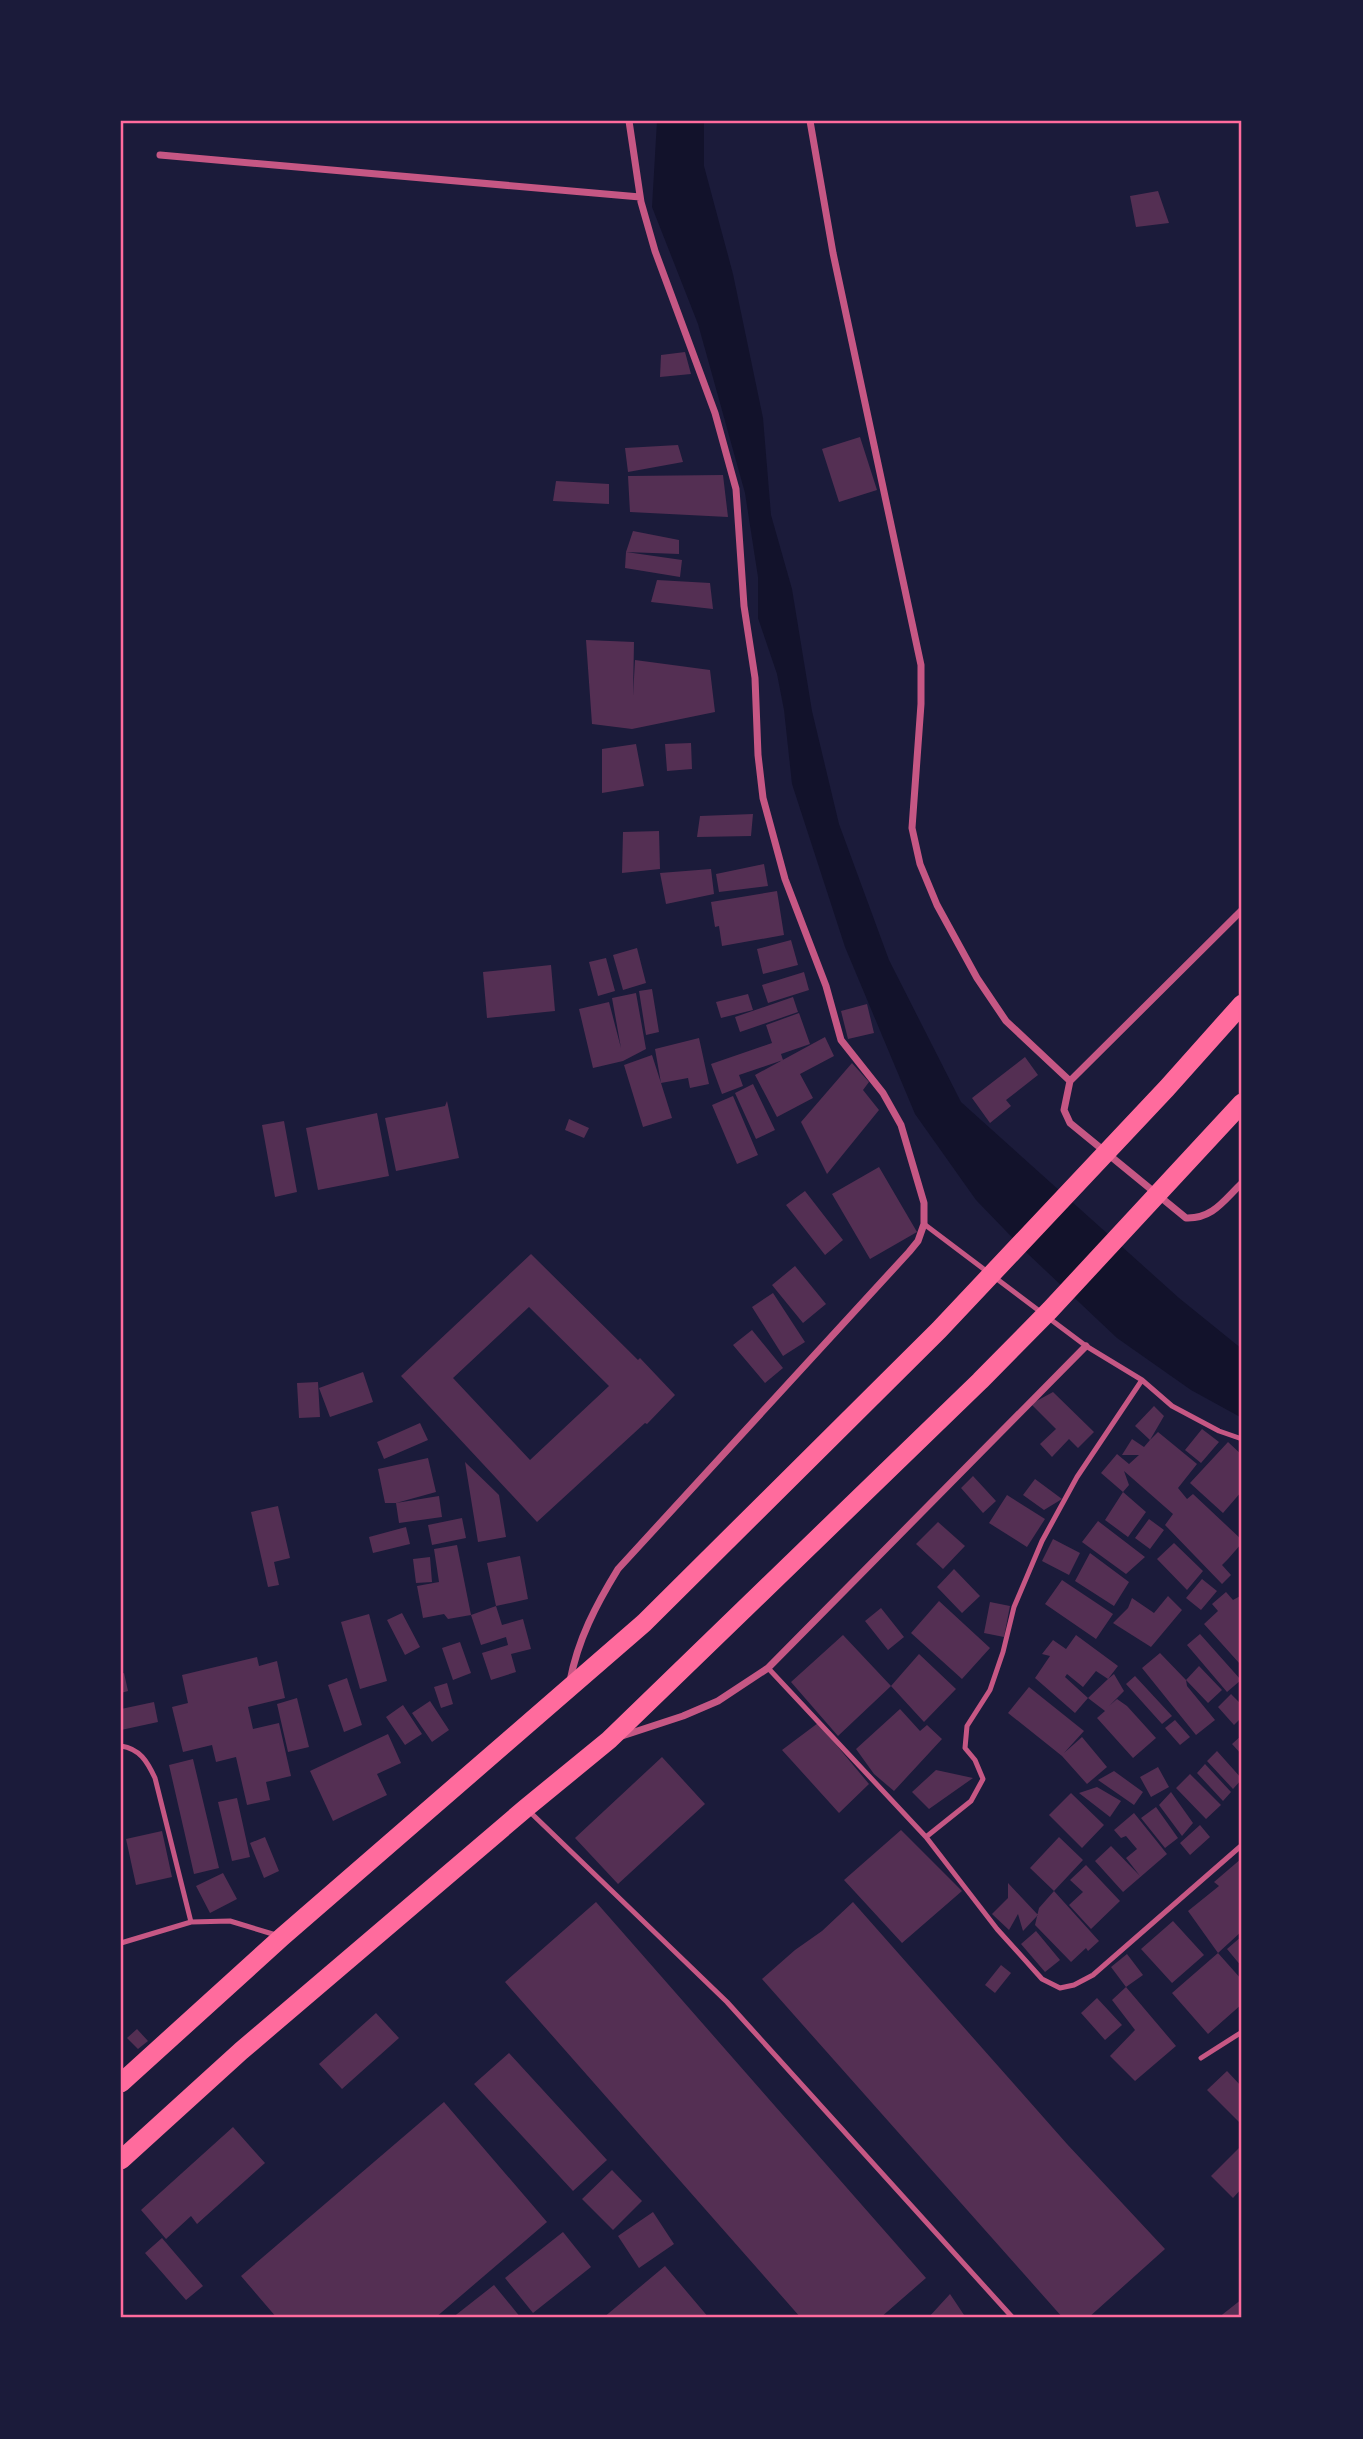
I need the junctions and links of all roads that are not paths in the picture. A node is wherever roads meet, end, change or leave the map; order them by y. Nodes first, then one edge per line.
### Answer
1 (629, 121) edge
2 (810, 121) edge
3 (160, 155) dead end
4 (640, 197) junction
5 (1242, 910) edge
6 (1242, 1004) edge
7 (1070, 1081) junction
8 (1242, 1103) edge
9 (1242, 1183) edge
10 (924, 1224) junction
11 (1086, 1346) junction
12 (1142, 1380) junction
13 (1242, 1439) edge
14 (768, 1668) junction
15 (569, 1688) junction
16 (609, 1740) junction
17 (121, 1746) edge
18 (526, 1808) junction
19 (926, 1837) junction
20 (1242, 1845) edge
21 (191, 1922) junction
22 (282, 1937) junction
23 (121, 1943) edge
24 (1242, 2032) edge
25 (1201, 2058) dead end
26 (121, 2083) edge
27 (121, 2160) edge
28 (1013, 2318) edge

1 - 4 street
2 - 7 street
3 - 4 street
4 - 10 street
5 - 7 street
6 - 15 highway
7 - 9 street
8 - 16 highway
10 - 11 lane
10 - 15 street
11 - 12 lane
11 - 14 street
12 - 13 lane
12 - 19 lane
14 - 16 street
14 - 19 lane
15 - 22 highway
16 - 18 highway
17 - 21 lane
18 - 27 highway
18 - 28 lane
19 - 20 lane
21 - 22 lane
21 - 23 lane
22 - 26 highway
24 - 25 lane

